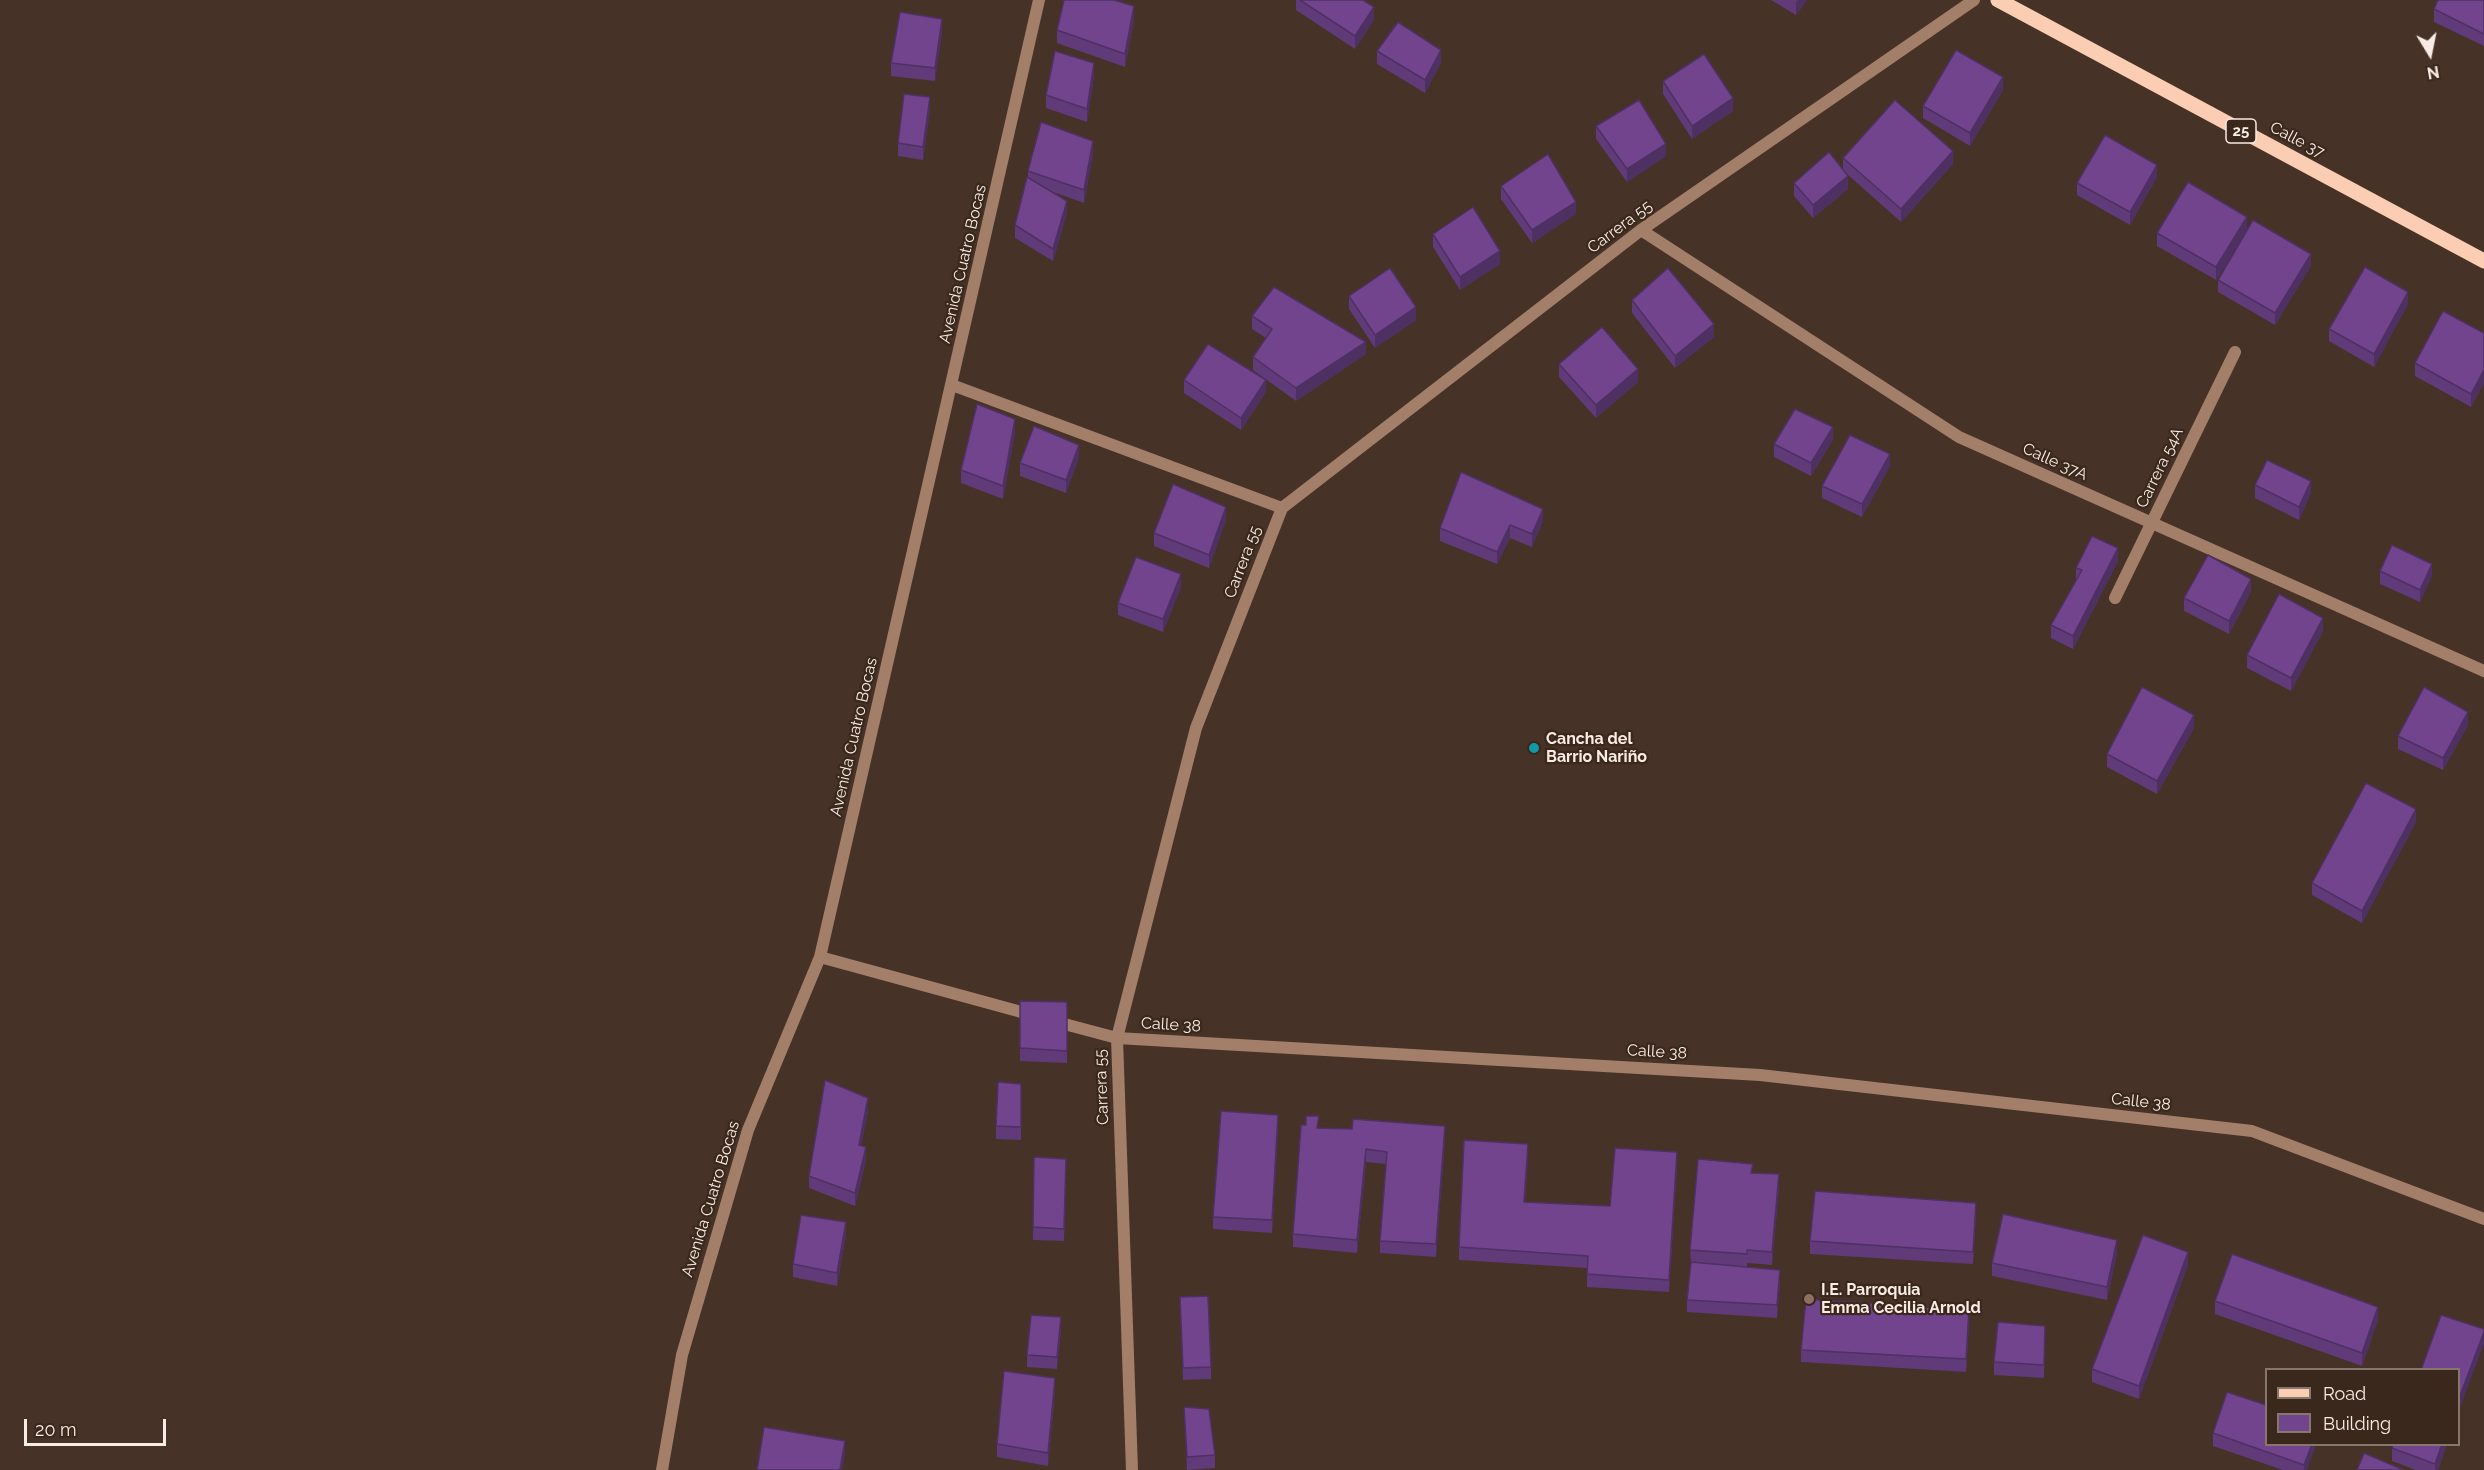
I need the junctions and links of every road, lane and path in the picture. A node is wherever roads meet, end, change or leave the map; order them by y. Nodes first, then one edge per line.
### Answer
1 (1039, 0) edge
2 (1974, 0) edge
3 (1998, 0) edge
4 (1641, 230) junction
5 (2484, 261) edge
6 (2235, 352) dead end
7 (952, 385) junction
8 (1282, 508) junction
9 (2152, 523) junction
10 (2115, 598) dead end
11 (2484, 671) edge
12 (820, 957) junction
13 (1117, 1038) junction
14 (2484, 1219) edge
15 (662, 1470) edge
16 (1132, 1470) edge

1 - 7 street, Avenida Cuatro Bocas
2 - 4 street, Carrera 55
3 - 5 main road, Calle 37 / 25
4 - 8 street, Carrera 55
4 - 9 street, Calle 37A
6 - 9 street, Carrera 54A
7 - 8 street
7 - 12 street, Avenida Cuatro Bocas
8 - 13 street, Carrera 55
9 - 10 street, Carrera 54A
9 - 11 street, Calle 37A
12 - 13 street, Calle 38
12 - 15 street, Avenida Cuatro Bocas
13 - 14 street, Calle 38
13 - 16 street, Carrera 55

